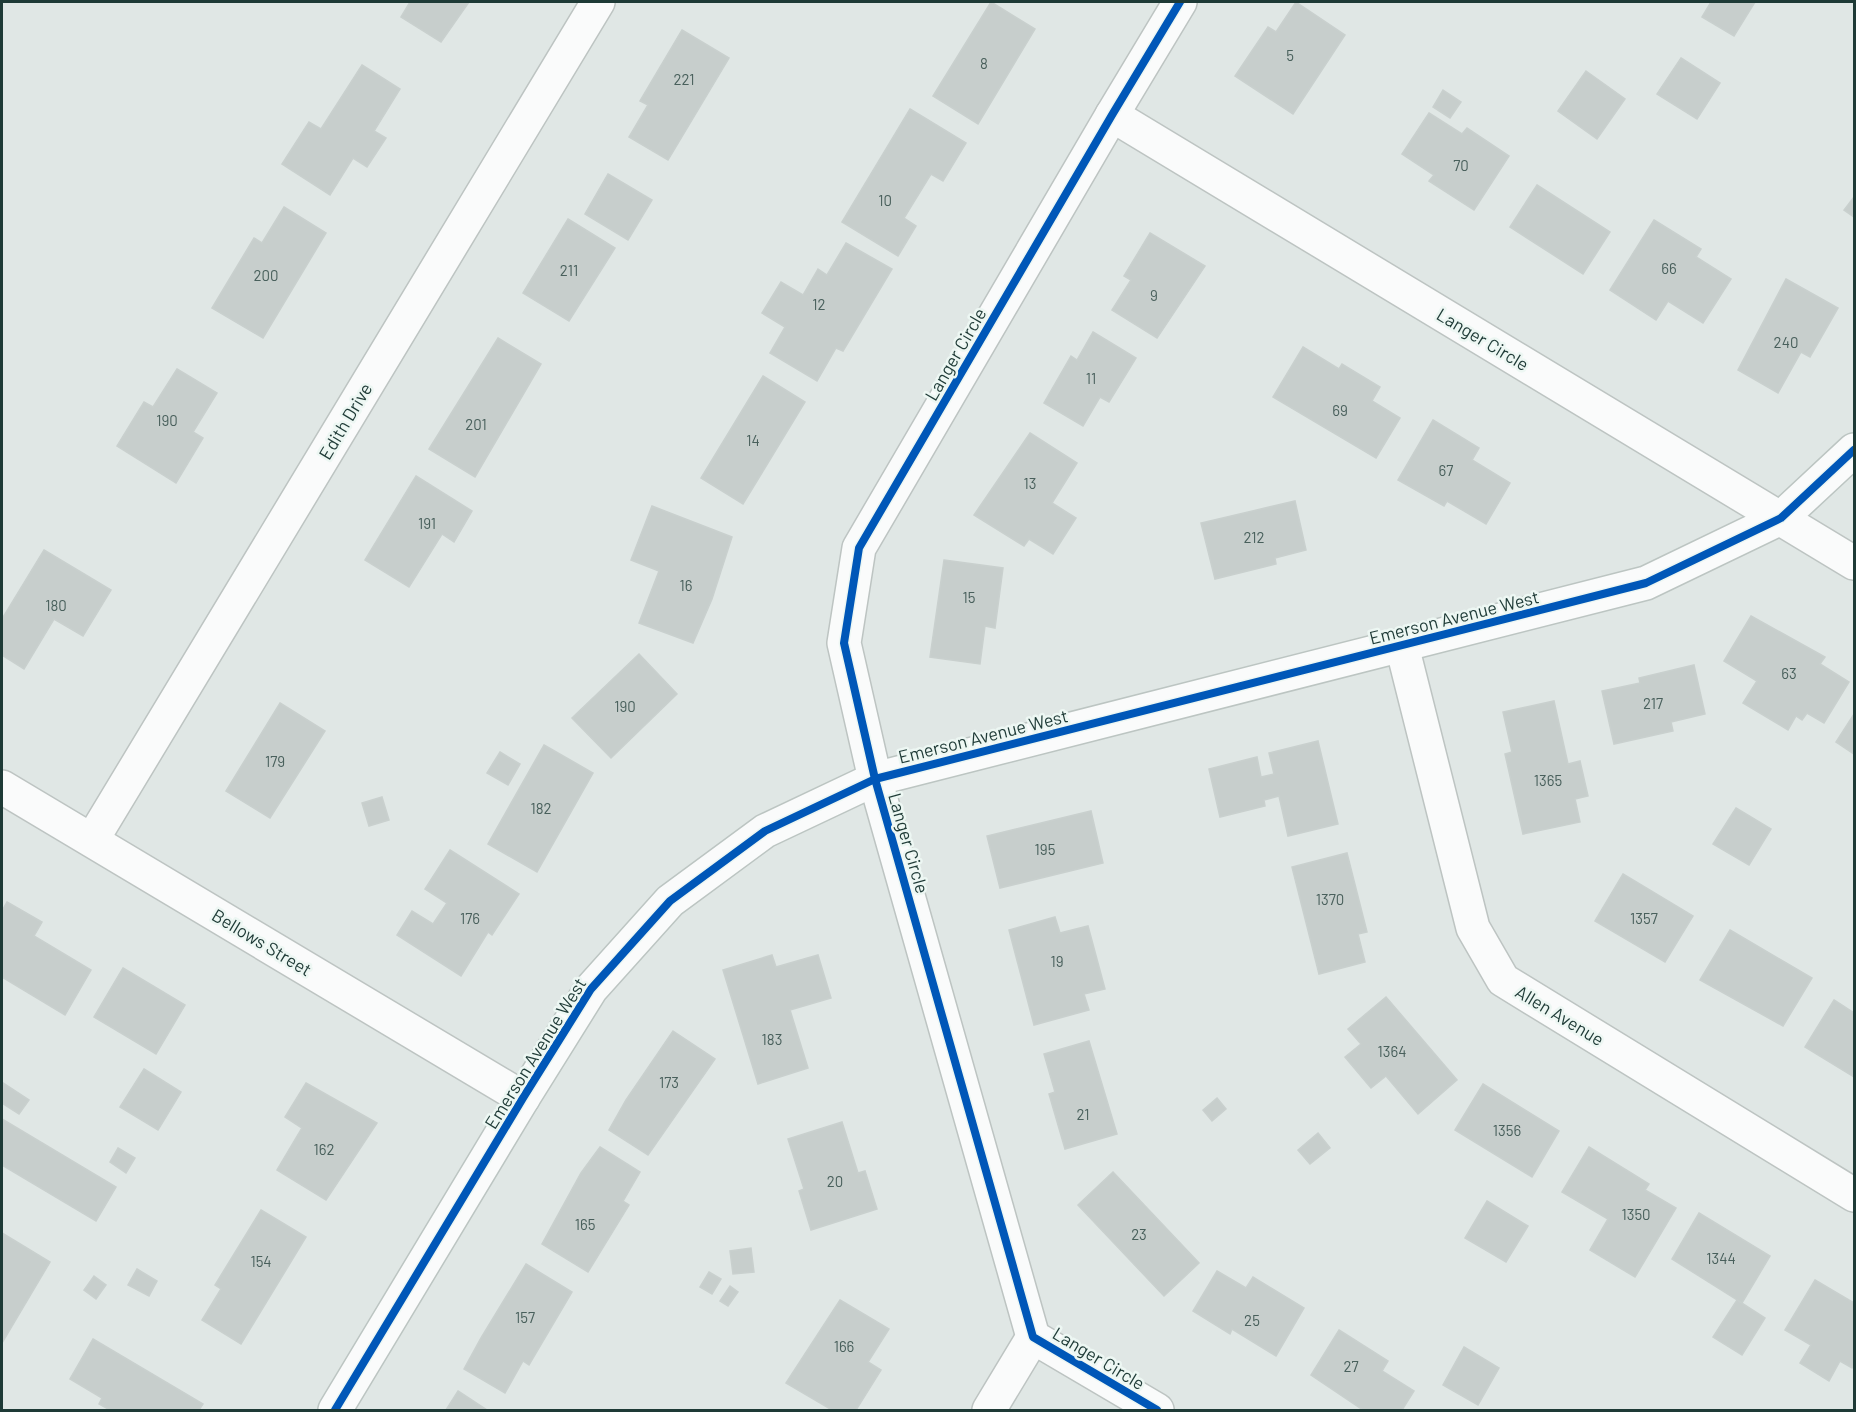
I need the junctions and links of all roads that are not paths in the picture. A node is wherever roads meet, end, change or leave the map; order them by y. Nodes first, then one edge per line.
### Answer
1 (598, 2) edge
2 (1180, 2) edge
3 (1112, 115) junction
4 (1854, 450) edge
5 (1781, 518) junction
6 (1854, 563) edge
7 (1402, 645) junction
8 (875, 779) junction
9 (2, 787) edge
10 (92, 840) junction
11 (522, 1098) junction
12 (1854, 1195) edge
13 (1033, 1337) junction
14 (335, 1410) edge
15 (989, 1410) edge
16 (1156, 1410) edge

1 - 10 street, Edith Drive
2 - 3 street, Langer Circle
3 - 5 street, Langer Circle
3 - 8 street, Langer Circle
4 - 5 street, Emerson Avenue West
5 - 6 street, Langer Circle
5 - 7 street, Emerson Avenue West
7 - 8 street, Emerson Avenue West
7 - 12 street, Allen Avenue
8 - 11 street, Emerson Avenue West
8 - 13 street, Langer Circle
9 - 10 street, Bellows Street
10 - 11 street, Bellows Street
11 - 14 street, Emerson Avenue West
13 - 15 street
13 - 16 street, Langer Circle

